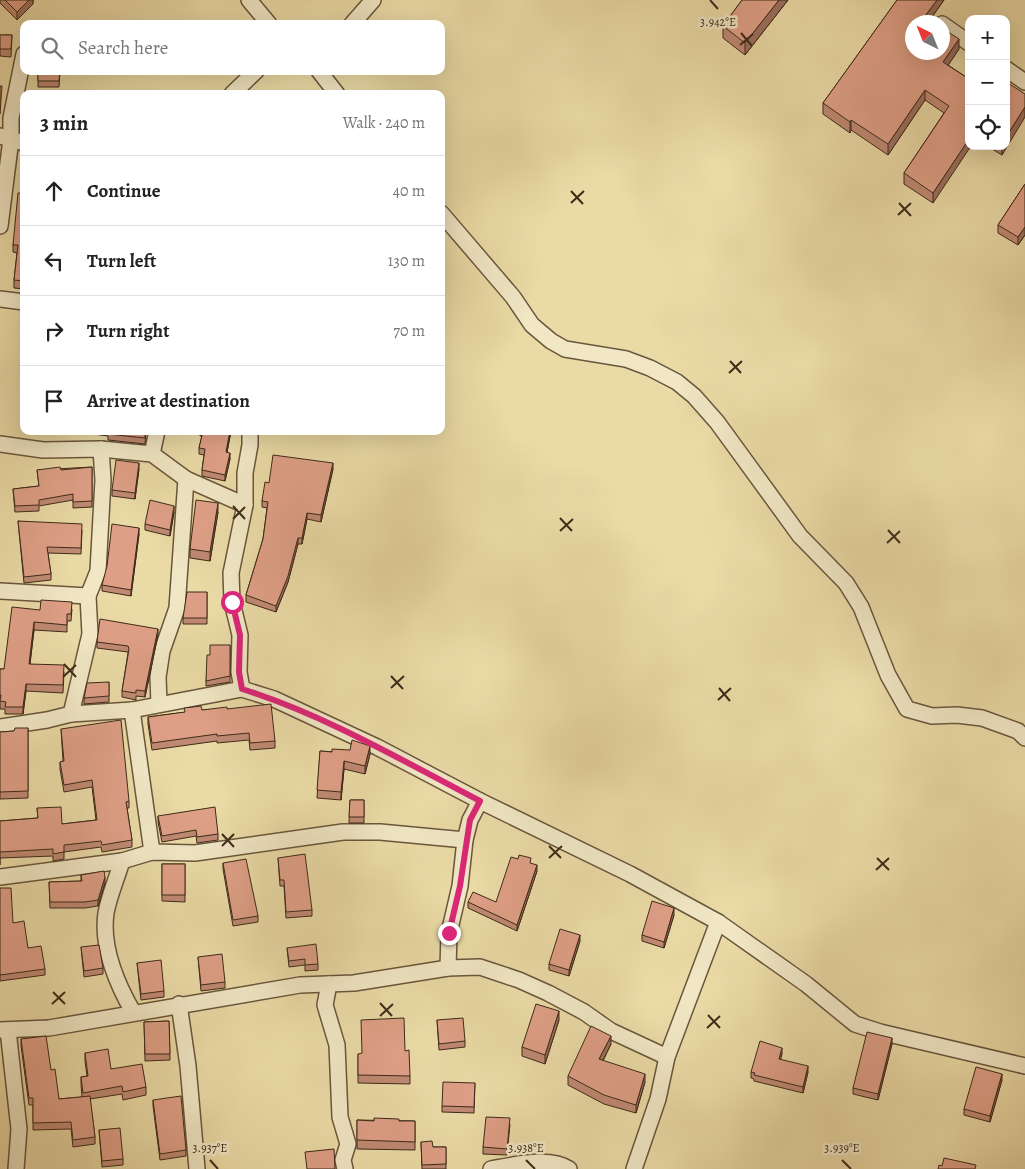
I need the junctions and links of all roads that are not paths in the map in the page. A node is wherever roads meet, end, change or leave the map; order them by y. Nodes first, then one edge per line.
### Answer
1 (249, 0) edge
2 (374, 0) edge
3 (266, 20) edge
4 (356, 20) edge
5 (950, 29) edge
6 (965, 39) edge
7 (1010, 72) edge
8 (20, 74) edge
9 (252, 75) edge
10 (322, 75) edge
11 (1025, 82) edge
12 (236, 90) edge
13 (334, 90) edge
14 (11, 140) edge
15 (445, 218) edge
16 (0, 226) edge
17 (0, 299) edge
18 (20, 302) edge
19 (156, 435) edge
20 (250, 435) edge
21 (0, 444) edge
22 (102, 449) junction
23 (152, 454) junction
24 (186, 479) junction
25 (245, 505) junction
26 (0, 591) edge
27 (88, 596) junction
28 (242, 689) junction
29 (159, 704) junction
30 (132, 710) junction
31 (71, 714) junction
32 (0, 727) edge
33 (1025, 738) edge
34 (480, 801) junction
35 (465, 840) junction
36 (152, 852) junction
37 (122, 861) junction
38 (0, 877) edge
39 (718, 922) junction
40 (448, 968) junction
41 (329, 984) junction
42 (178, 1004) junction
43 (133, 1012) junction
44 (4, 1030) edge
45 (667, 1057) junction
46 (1025, 1066) edge
47 (566, 1168) edge
48 (16, 1169) edge
49 (196, 1169) edge
50 (345, 1169) edge
51 (491, 1169) edge
52 (634, 1169) edge

1 - 3 street
2 - 4 street
5 - 6 street
7 - 11 street
8 - 14 street
9 - 12 street
10 - 13 street
14 - 16 street
15 - 33 street
17 - 18 street
19 - 23 street
20 - 25 street
21 - 22 street
22 - 23 street
22 - 27 street
23 - 24 street
24 - 25 street
24 - 29 street
25 - 28 street
26 - 27 street
27 - 31 street
28 - 29 street
28 - 34 street
29 - 30 street
30 - 31 street
30 - 36 street
31 - 32 street
34 - 35 street
34 - 39 street
35 - 36 street
35 - 40 street
36 - 37 street
37 - 38 street
37 - 43 street
39 - 45 street
39 - 46 street
40 - 41 street
40 - 45 street
41 - 42 street
41 - 50 street
42 - 43 street
42 - 49 street
43 - 44 street
44 - 48 street
45 - 52 street
47 - 51 street

